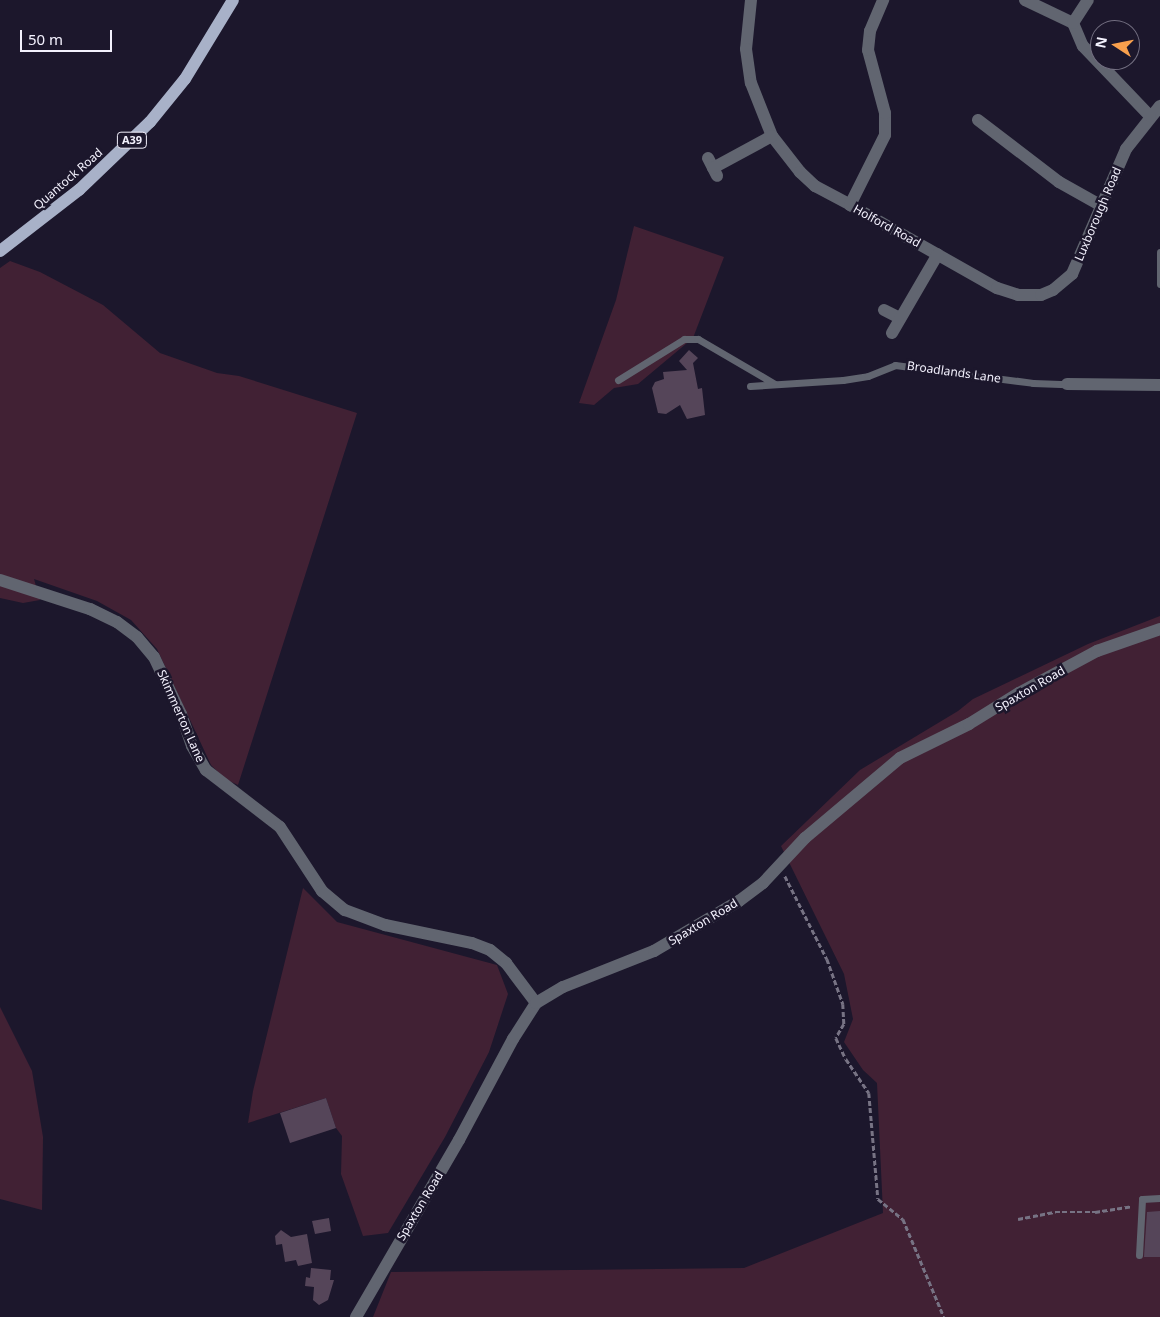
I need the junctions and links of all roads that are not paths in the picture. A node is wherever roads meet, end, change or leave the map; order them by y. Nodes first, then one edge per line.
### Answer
1 (233, 0) edge
2 (750, 0) edge
3 (883, 0) edge
4 (1025, 0) edge
5 (1088, 0) edge
6 (1074, 23) junction
7 (1160, 106) edge
8 (1150, 116) junction
9 (978, 120) dead end
10 (772, 136) junction
11 (713, 167) dead end
12 (850, 205) junction
13 (1102, 206) junction
14 (0, 251) edge
15 (1160, 252) edge
16 (938, 254) junction
17 (1160, 284) edge
18 (1018, 295) joint
19 (884, 310) dead end
20 (900, 318) junction
21 (892, 333) dead end
22 (618, 380) dead end
23 (776, 384) junction
24 (1067, 384) joint
25 (1160, 385) edge
26 (750, 386) dead end
27 (0, 580) edge
28 (1160, 629) edge
29 (536, 1003) junction
30 (1160, 1198) edge
31 (1139, 1255) dead end
32 (356, 1317) edge

1 - 14 main road, Quantock Road / A39
2 - 10 street, Holford Road
3 - 12 street
4 - 6 street
5 - 6 street
6 - 8 street
7 - 8 street, Luxborough Road
8 - 13 street, Luxborough Road
9 - 13 street
10 - 11 street
10 - 12 street, Holford Road
12 - 16 street, Holford Road
13 - 18 street, Luxborough Road
15 - 17 lane
16 - 18 street, Holford Road
16 - 20 street
19 - 20 street
20 - 21 street
22 - 23 lane
23 - 24 lane, Broadlands Lane
23 - 26 lane, Broadlands Lane
24 - 25 street, Broadlands Lane
27 - 29 street, Skimmerton Lane
28 - 29 street, Spaxton Road
29 - 32 street, Spaxton Road
30 - 31 lane

